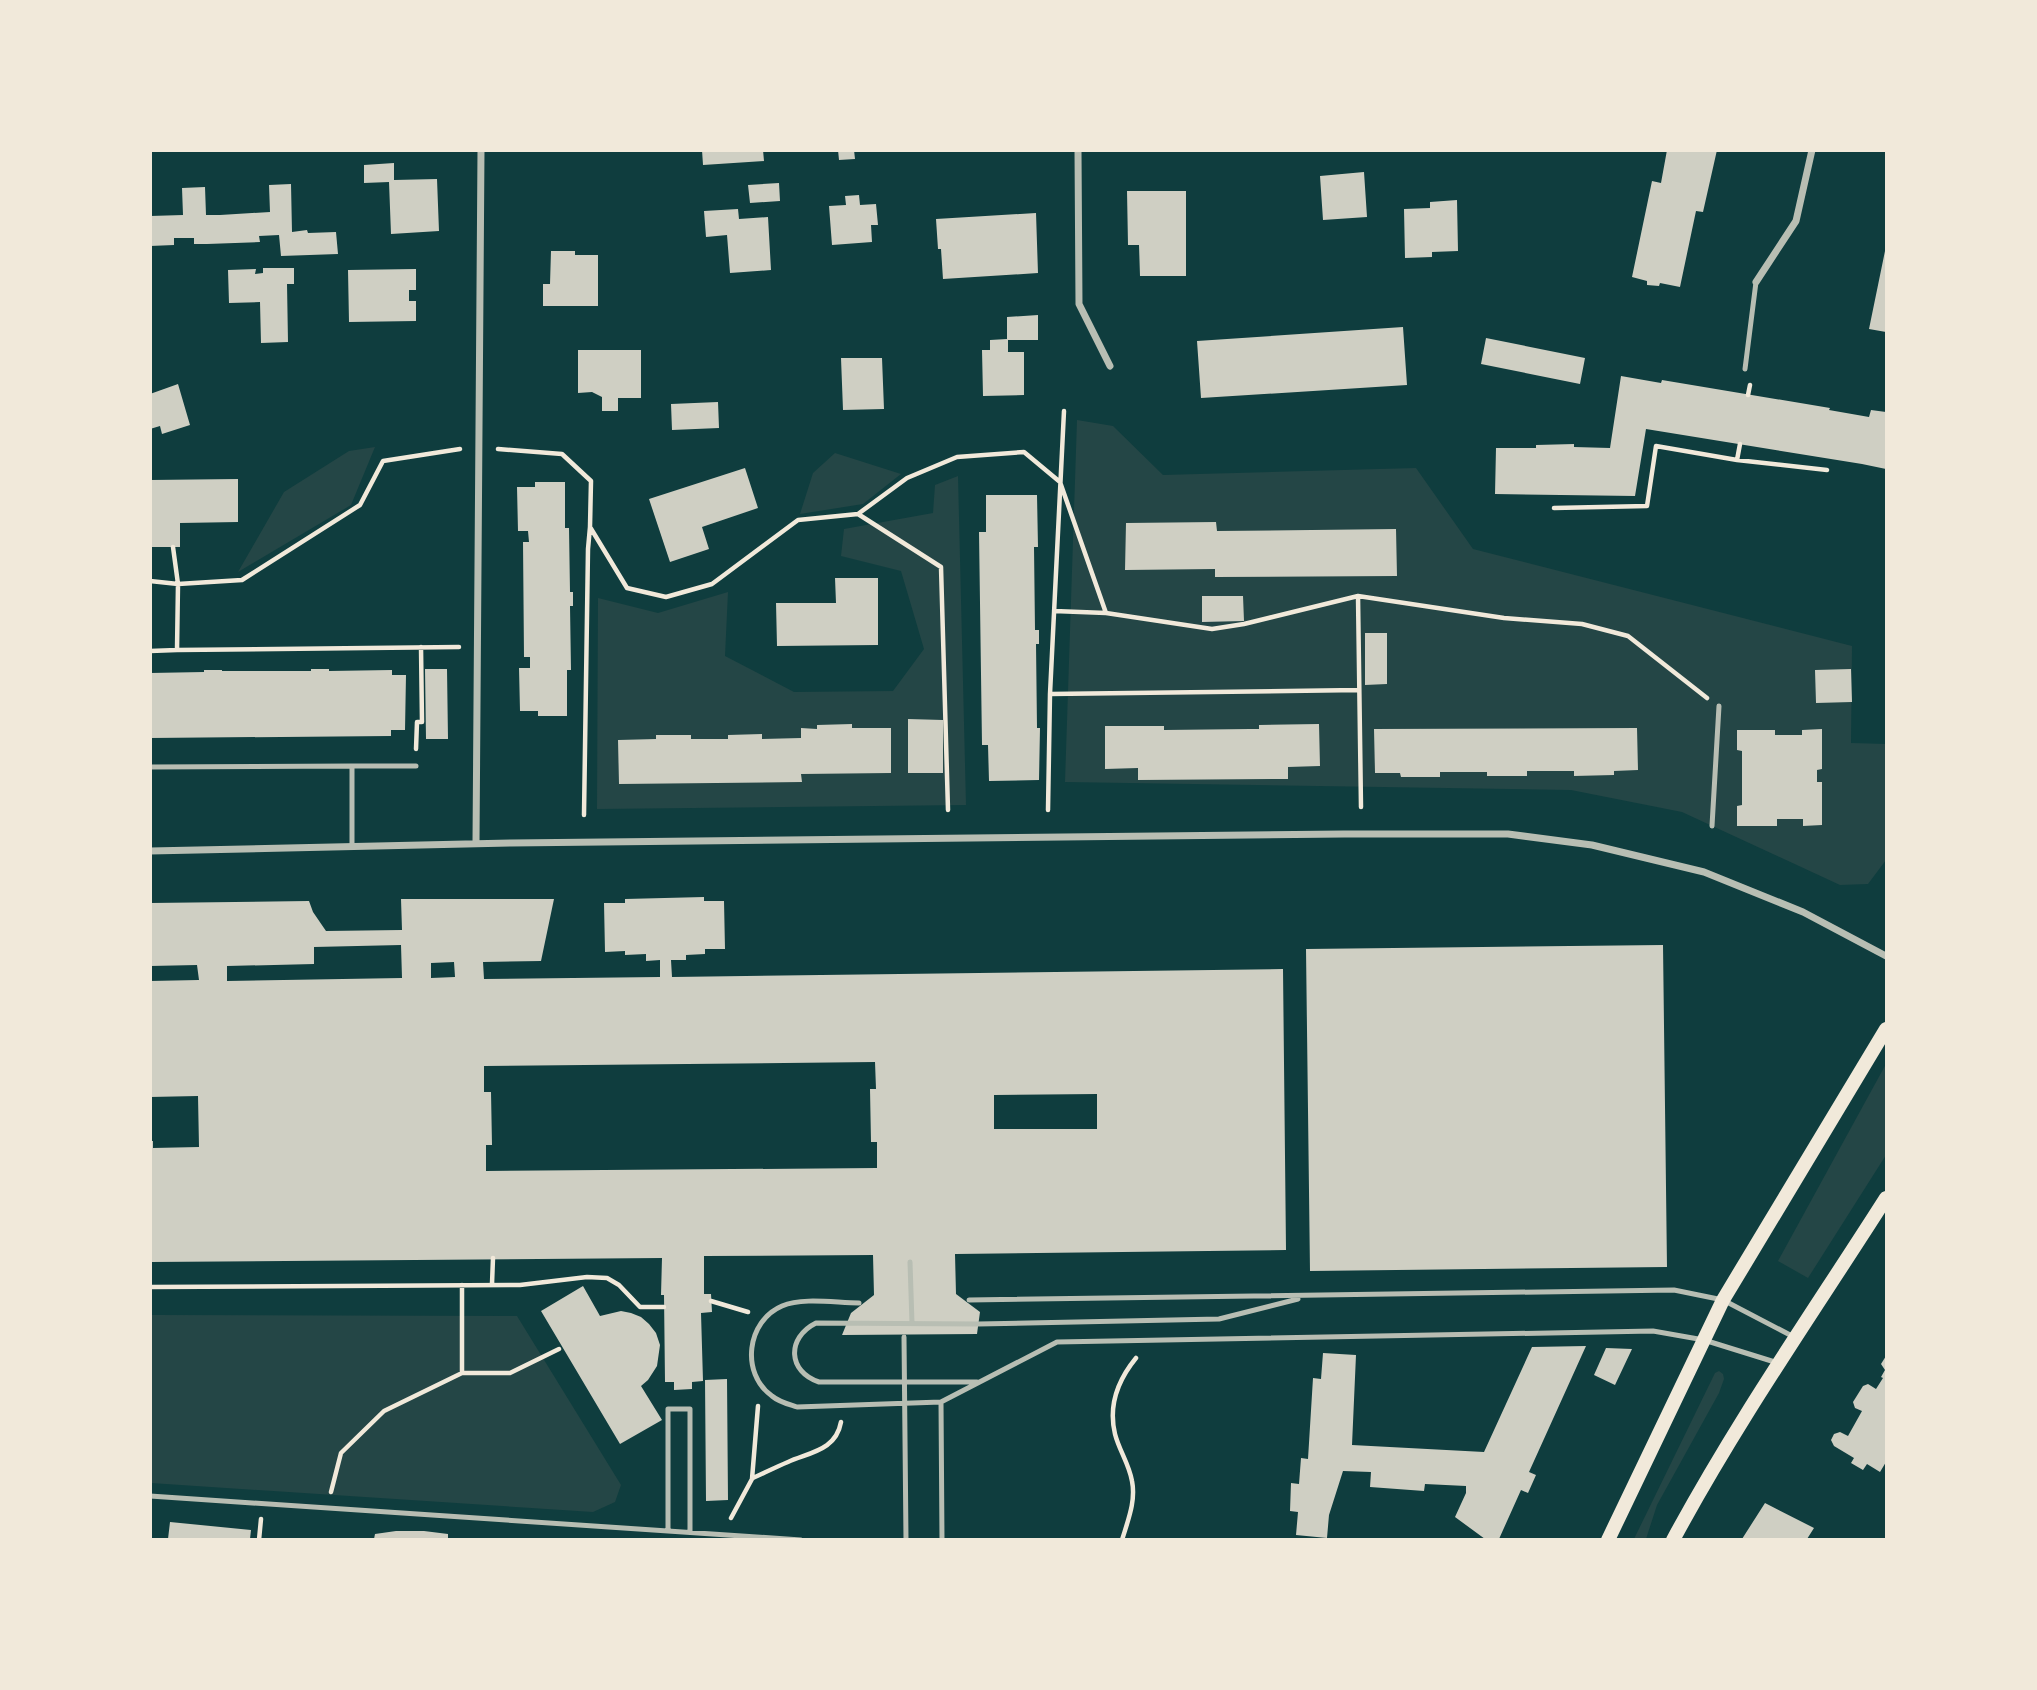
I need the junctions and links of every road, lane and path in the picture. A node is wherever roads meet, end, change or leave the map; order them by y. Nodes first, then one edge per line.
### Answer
1 (481, 150) edge
2 (1078, 150) edge
3 (1812, 150) edge
4 (1756, 282) joint
5 (1110, 366) dead end
6 (1745, 369) dead end
7 (1064, 411) dead end
8 (1740, 444) dead end
9 (460, 449) dead end
10 (497, 449) dead end
11 (1737, 460) junction
12 (1827, 470) dead end
13 (1060, 482) junction
14 (1554, 508) dead end
15 (858, 514) junction
16 (590, 527) junction
17 (173, 547) dead end
18 (150, 581) edge
19 (178, 584) junction
20 (1358, 596) junction
21 (1054, 611) junction
22 (1106, 613) junction
23 (421, 647) junction
24 (459, 647) dead end
25 (177, 650) junction
26 (150, 651) edge
27 (1359, 690) junction
28 (1050, 694) junction
29 (1719, 706) joint
30 (352, 766) junction
31 (416, 766) joint
32 (150, 767) edge
33 (1361, 807) dead end
34 (948, 810) dead end
35 (1048, 810) dead end
36 (584, 815) dead end
37 (1712, 826) dead end
38 (476, 843) junction
39 (352, 845) junction
40 (150, 850) edge
41 (1886, 956) edge
42 (1886, 1029) edge
43 (1886, 1198) edge
44 (493, 1258) dead end
45 (910, 1262) dead end
46 (462, 1284) junction
47 (492, 1284) junction
48 (150, 1287) edge
49 (1307, 1296) junction
50 (969, 1300) dead end
51 (1723, 1300) junction
52 (711, 1301) dead end
53 (859, 1303) dead end
54 (664, 1307) dead end
55 (766, 1317) junction
56 (912, 1323) junction
57 (904, 1337) dead end
58 (1797, 1338) junction
59 (1163, 1339) junction
60 (1704, 1340) junction
61 (559, 1349) dead end
62 (1778, 1363) junction
63 (462, 1373) junction
64 (904, 1382) junction
65 (978, 1382) junction
66 (760, 1384) junction
67 (941, 1402) junction
68 (904, 1403) junction
69 (845, 1404) junction
70 (752, 1479) junction
71 (150, 1496) edge
72 (327, 1508) junction
73 (668, 1531) junction
74 (690, 1532) junction
75 (723, 1534) junction
76 (801, 1539) edge
77 (906, 1539) edge
78 (942, 1539) edge
79 (1122, 1539) edge
80 (1608, 1539) edge
81 (1673, 1539) edge

1 - 38 street
2 - 5 street
3 - 4 street
4 - 6 lane
7 - 13 path
8 - 11 path
9 - 19 path
10 - 16 path
11 - 12 path
11 - 14 path
13 - 15 path
13 - 21 path
13 - 22 path
15 - 16 path
15 - 34 path
16 - 36 path
17 - 19 path
18 - 19 path
19 - 25 path
20 - 22 path
20 - 27 path
20 - 29 path
21 - 22 path
21 - 28 path
23 - 24 path
23 - 25 path
23 - 31 path
25 - 26 path
27 - 28 path
27 - 33 path
28 - 35 path
29 - 37 lane
30 - 31 lane
30 - 32 lane
30 - 39 lane
38 - 39 street
38 - 41 street
39 - 40 street
42 - 51 main road
43 - 58 main road
44 - 47 path
45 - 56 lane
46 - 47 path
46 - 48 path
46 - 63 path
47 - 54 path
49 - 50 lane
49 - 51 lane
49 - 56 lane
51 - 58 lane
51 - 60 main road
52 - 55 path
53 - 55 lane
55 - 66 lane
56 - 64 lane
57 - 64 lane
58 - 62 main road
59 - 60 lane
59 - 65 lane
59 - 79 path
60 - 62 lane
60 - 80 main road
61 - 63 path
62 - 81 main road
63 - 72 path
64 - 65 lane
64 - 68 lane
65 - 67 lane
66 - 69 lane
66 - 70 path
67 - 68 lane
67 - 78 lane
68 - 69 lane
68 - 77 lane
69 - 70 path
70 - 75 path
71 - 72 lane
72 - 73 lane
73 - 74 lane
73 - 74 lane
74 - 75 lane
75 - 76 lane

